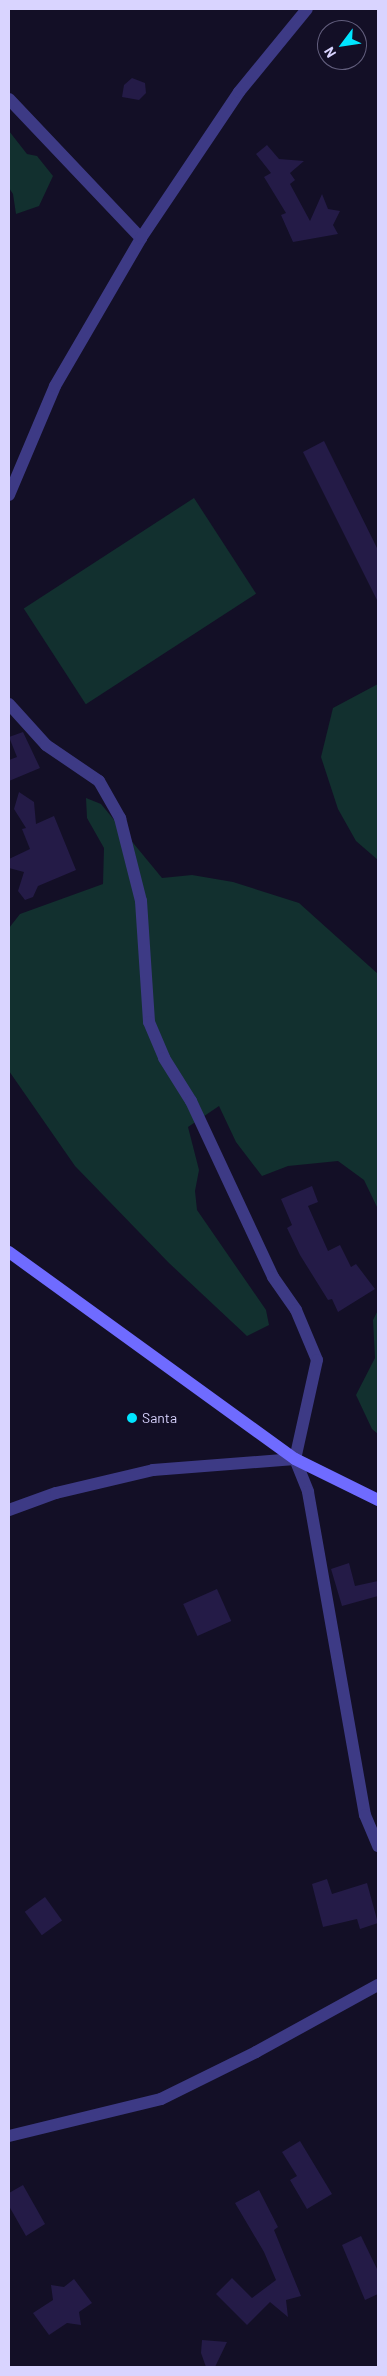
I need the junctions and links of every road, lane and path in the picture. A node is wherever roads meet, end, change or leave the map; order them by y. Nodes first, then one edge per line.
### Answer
1 (307, 9) edge
2 (9, 99) edge
3 (141, 238) junction
4 (9, 495) edge
5 (9, 704) edge
6 (9, 1252) edge
7 (295, 1459) junction
8 (378, 1500) edge
9 (9, 1510) edge
10 (378, 1846) edge
11 (378, 1985) edge
12 (9, 2136) edge

1 - 3 street
2 - 3 street
3 - 4 street
5 - 7 street
6 - 7 main road
7 - 8 main road
7 - 9 street
7 - 10 street
11 - 12 street

